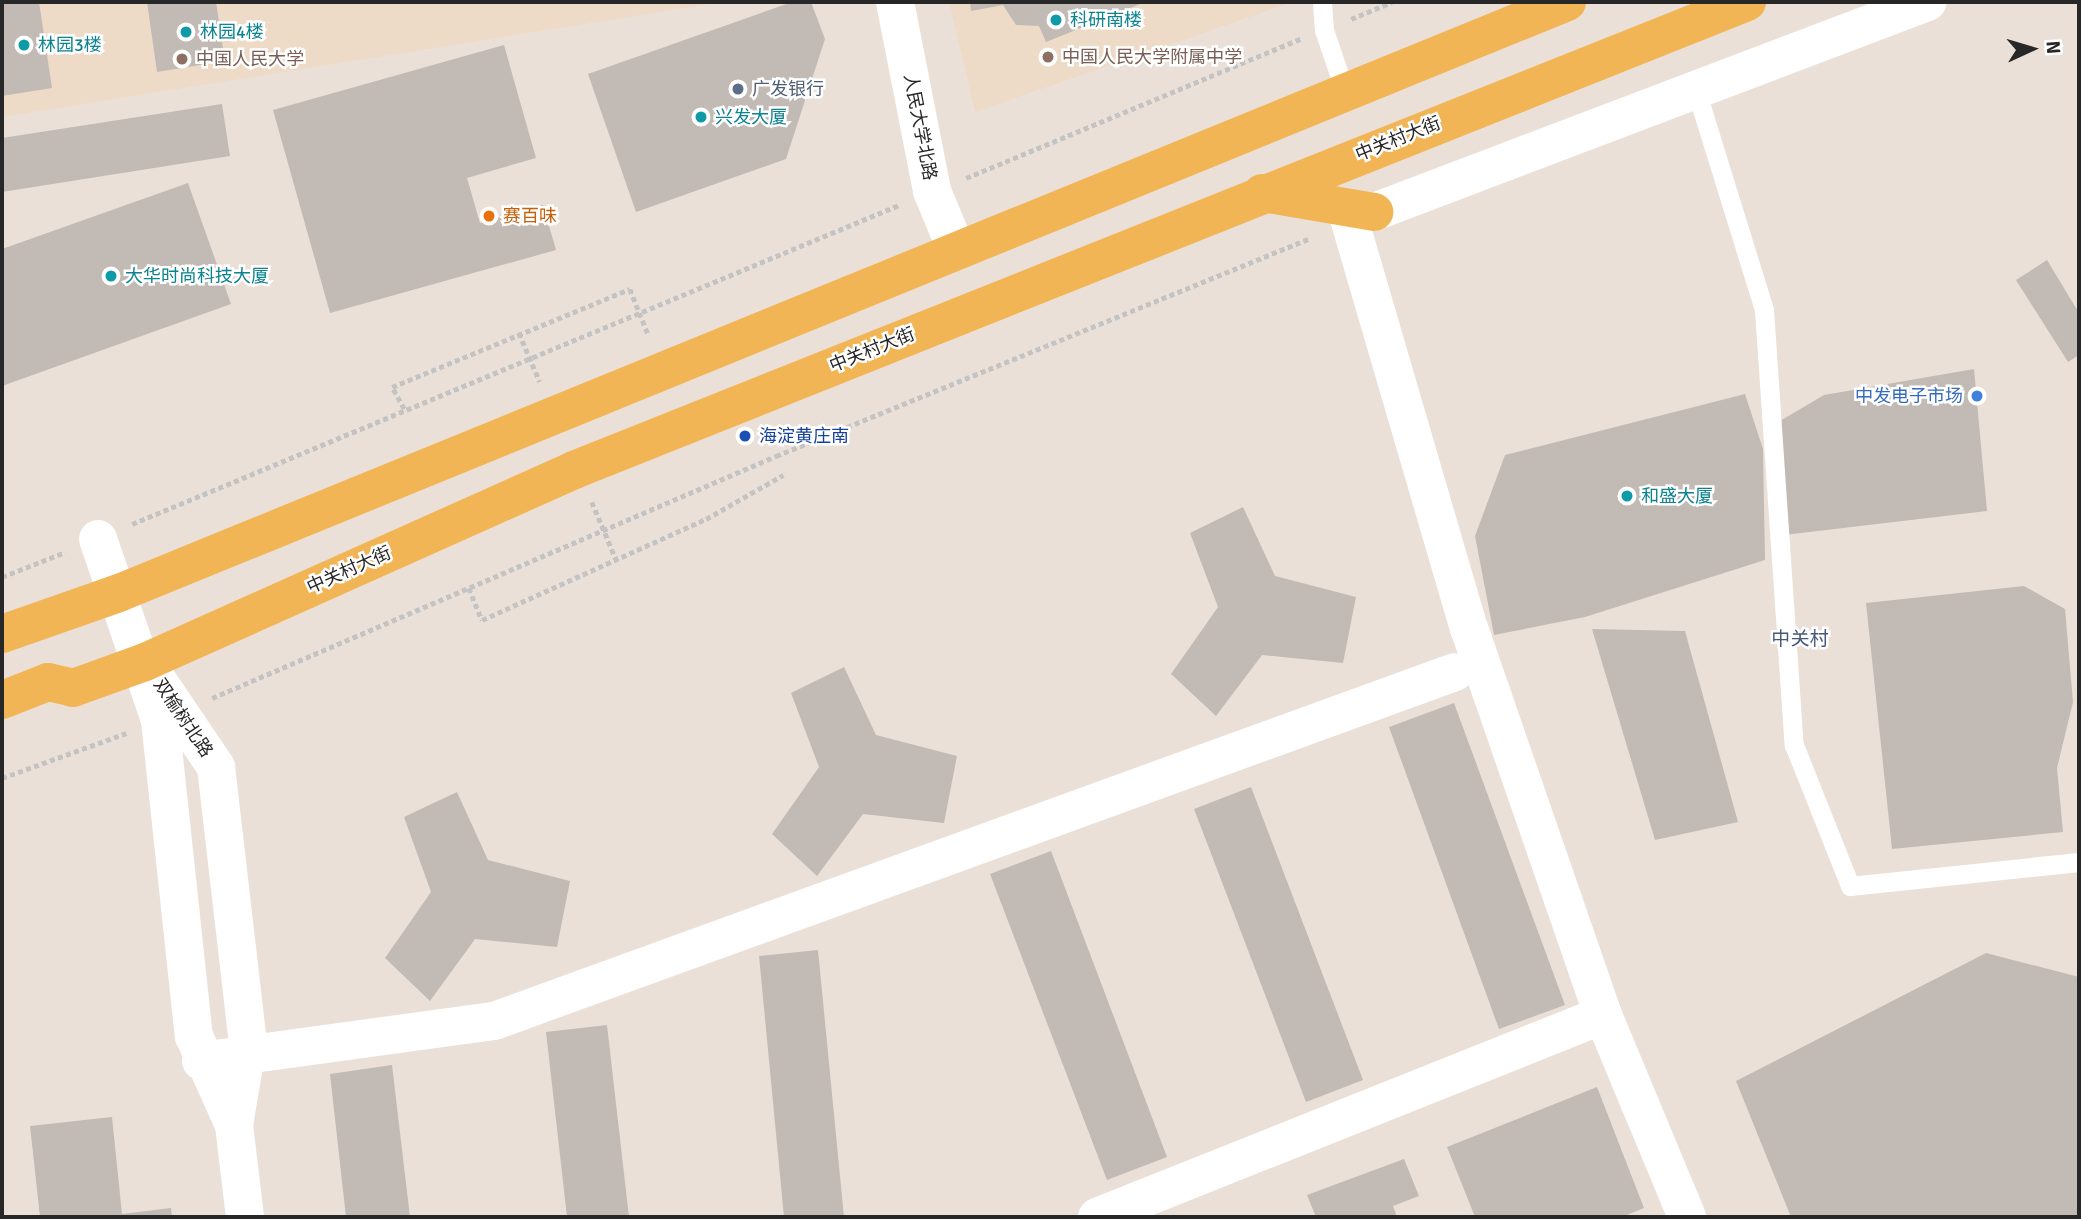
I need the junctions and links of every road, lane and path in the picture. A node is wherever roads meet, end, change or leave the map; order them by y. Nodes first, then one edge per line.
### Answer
1 (895, 2) edge
2 (1322, 2) edge
3 (1392, 2) edge
4 (1567, 2) edge
5 (1747, 2) edge
6 (1927, 2) edge
7 (1504, 14) edge
8 (1324, 30) junction
9 (1696, 90) junction
10 (1345, 92) junction
11 (932, 191) junction
12 (1262, 193) junction
13 (1362, 217) junction
14 (956, 249) junction
15 (639, 312) junction
16 (648, 334) dead end
17 (404, 409) junction
18 (783, 475) dead end
19 (98, 539) junction
20 (2, 577) edge
21 (469, 588) junction
22 (119, 593) junction
23 (2, 634) edge
24 (145, 662) junction
25 (1455, 672) dead end
26 (2, 700) edge
27 (170, 716) junction
28 (2, 778) edge
29 (2079, 862) edge
30 (1603, 1015) junction
31 (246, 1054) junction
32 (201, 1060) junction
33 (234, 1125) junction
34 (245, 1217) edge
35 (1097, 1217) edge
36 (1687, 1217) edge

1 - 11 street, 人民大学北路
2 - 8 lane
3 - 8 path
4 - 7 main road
5 - 12 main road, 中关村大街
6 - 9 street
7 - 10 main road
8 - 10 lane
8 - 11 path
9 - 13 street
9 - 29 lane
10 - 14 main road
11 - 14 street, 人民大学北路
11 - 15 path
12 - 13 main road
12 - 24 main road, 中关村大街
13 - 21 path
13 - 30 street
14 - 22 main road
15 - 16 path
15 - 17 path
15 - 17 path
17 - 19 path
18 - 21 path
19 - 20 path
19 - 22 street, 双榆树北路
21 - 27 path
22 - 23 main road
22 - 24 street, 双榆树北路
24 - 26 main road, 中关村大街
24 - 27 street, 双榆树北路
25 - 31 street
27 - 28 path
27 - 31 street, 双榆树北路
27 - 32 street, 双榆树北路
30 - 35 street
30 - 36 street
31 - 32 street
31 - 33 street, 双榆树北路
32 - 33 street, 双榆树北路
33 - 34 street, 双榆树北路

